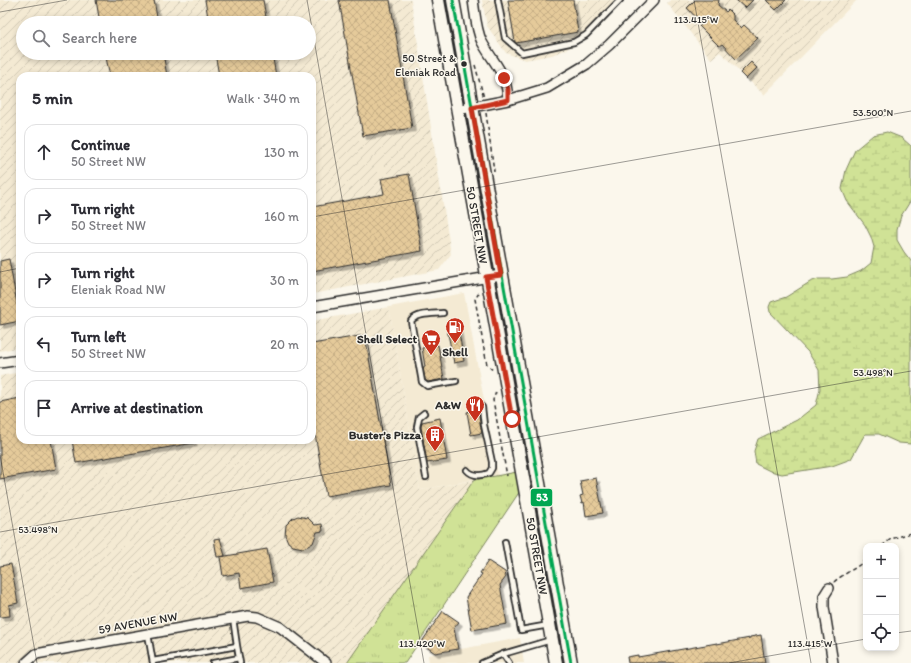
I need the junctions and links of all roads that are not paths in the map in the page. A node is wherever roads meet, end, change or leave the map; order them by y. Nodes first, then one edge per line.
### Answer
1 (438, 0) edge
2 (453, 0) edge
3 (473, 0) edge
4 (498, 0) edge
5 (620, 0) edge
6 (654, 0) edge
7 (508, 100) junction
8 (472, 108) junction
9 (457, 110) junction
10 (501, 275) junction
11 (486, 277) junction
12 (316, 307) edge
13 (443, 313) dead end
14 (16, 361) edge
15 (0, 363) edge
16 (456, 381) dead end
17 (477, 403) dead end
18 (424, 413) dead end
19 (467, 470) dead end
20 (426, 477) dead end
21 (505, 542) dead end
22 (829, 588) road end
23 (233, 618) junction
24 (549, 625) junction
25 (148, 634) junction
26 (551, 640) junction
27 (237, 646) junction
28 (503, 654) junction
29 (240, 661) edge
30 (153, 662) edge
31 (26, 663) edge
32 (213, 663) edge
33 (326, 663) edge
34 (482, 663) edge
35 (510, 663) edge
36 (556, 663) edge
37 (571, 663) edge
38 (834, 663) edge

1 - 9 main road, 50 STREET NW
2 - 8 main road, 50 STREET NW
3 - 7 street
4 - 5 lane
6 - 7 street
7 - 8 street
8 - 9 street
8 - 10 main road, 50 STREET NW
9 - 11 main road, 50 STREET NW
10 - 11 street
10 - 37 main road, 50 STREET NW
11 - 12 street
11 - 24 main road, 50 STREET NW
13 - 16 lane
14 - 15 street
17 - 19 lane
18 - 20 lane
21 - 24 lane
22 - 38 street
23 - 25 street, 59 AVENUE NW
23 - 27 lane
23 - 33 street, 59 AVENUE NW
24 - 26 main road, 50 STREET NW
25 - 30 lane
25 - 31 street, 59 AVENUE NW
26 - 28 lane
26 - 36 main road, 50 STREET NW
27 - 29 lane
27 - 30 lane
28 - 34 lane
28 - 35 lane
29 - 32 lane

